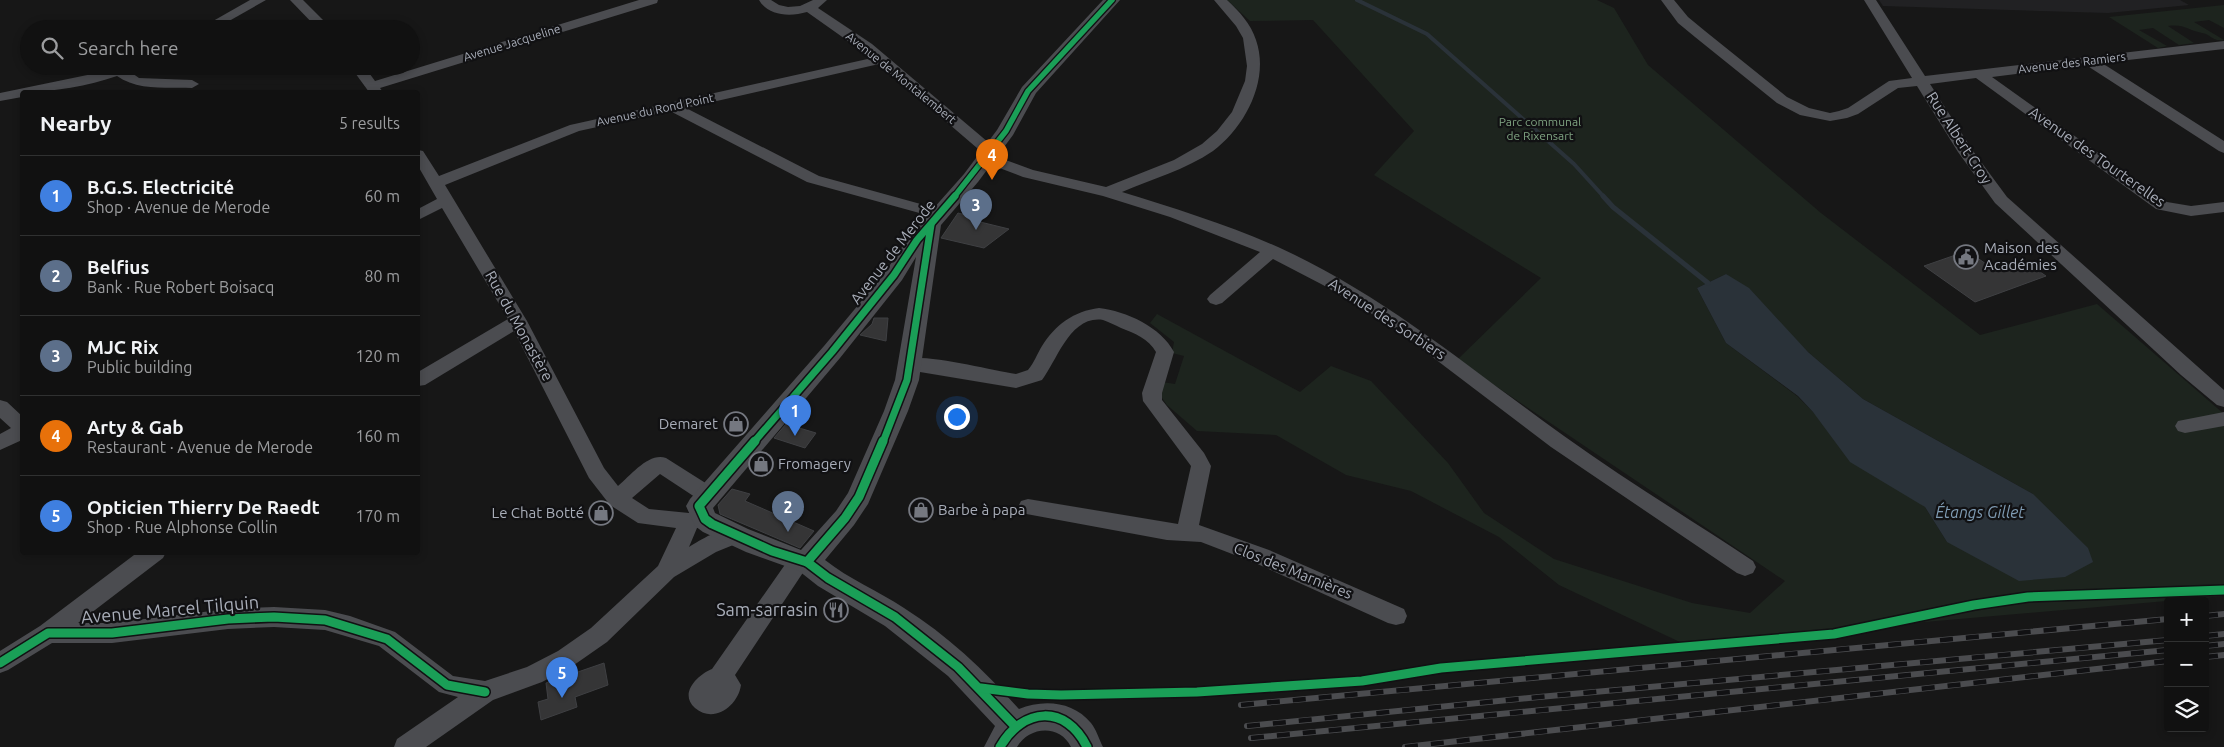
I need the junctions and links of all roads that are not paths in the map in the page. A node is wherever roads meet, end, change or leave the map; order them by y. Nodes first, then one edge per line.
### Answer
1 (260, 0) edge
2 (296, 0) edge
3 (652, 0) edge
4 (765, 0) edge
5 (821, 0) edge
6 (1112, 0) edge
7 (1220, 0) edge
8 (1667, 0) edge
9 (1870, 0) edge
10 (809, 8) junction
11 (222, 20) edge
12 (317, 20) edge
13 (2224, 45) edge
14 (881, 60) junction
15 (2089, 61) junction
16 (420, 74) edge
17 (1979, 74) junction
18 (102, 75) edge
19 (130, 75) edge
20 (364, 75) edge
21 (418, 75) edge
22 (1921, 80) junction
23 (192, 84) dead end
24 (374, 89) edge
25 (39, 90) edge
26 (20, 94) edge
27 (0, 97) edge
28 (671, 106) junction
29 (2224, 148) edge
30 (988, 154) junction
31 (420, 157) edge
32 (436, 183) junction
33 (1107, 192) junction
34 (446, 200) junction
35 (2224, 206) edge
36 (420, 214) edge
37 (935, 220) junction
38 (1272, 251) junction
39 (894, 275) junction
40 (922, 279) junction
41 (1216, 299) dead end
42 (518, 321) junction
43 (909, 364) junction
44 (420, 379) edge
45 (2224, 400) edge
46 (0, 407) edge
47 (2224, 419) edge
48 (2185, 426) dead end
49 (20, 427) edge
50 (20, 430) edge
51 (0, 443) edge
52 (617, 499) junction
53 (1028, 507) dead end
54 (700, 512) junction
55 (1188, 532) junction
56 (735, 535) junction
57 (151, 555) edge
58 (803, 562) junction
59 (1746, 567) dead end
60 (666, 572) junction
61 (1396, 616) dead end
62 (48, 633) junction
63 (0, 663) edge
64 (719, 679) dead end
65 (485, 692) junction
66 (1007, 736) edge
67 (406, 747) edge
68 (1087, 747) edge

1 - 11 street
2 - 12 street
3 - 16 street, Avenue Jacqueline
4 - 10 street
5 - 10 street
6 - 30 street, Avenue de Merode
7 - 33 street
8 - 22 street, Avenue des Ramiers
9 - 22 street, Rue Albert Croy
10 - 14 street, Avenue de Montalembert
13 - 15 street, Avenue des Ramiers
14 - 28 street, Avenue du Rond Point
14 - 30 street, Avenue de Montalembert
15 - 17 street, Avenue des Ramiers
15 - 29 street
17 - 22 street, Avenue des Ramiers
17 - 35 street, Avenue des Tourterelles
18 - 25 street
19 - 23 street
20 - 24 street
21 - 24 street, Avenue Jacqueline
22 - 45 street, Rue Albert Croy
26 - 27 street
28 - 32 street, Avenue du Rond Point
28 - 37 street
30 - 33 street, Avenue des Sorbiers
30 - 37 street, Avenue de Merode
31 - 32 street, Rue du Monastère
32 - 34 street, Rue du Monastère
33 - 38 street, Avenue des Sorbiers
34 - 36 street
34 - 42 street, Rue du Monastère
37 - 39 street, Avenue de Merode
37 - 40 street
38 - 41 street
38 - 59 street, Avenue des Sorbiers
39 - 40 street
39 - 54 street, Avenue de Merode
40 - 43 street
42 - 44 street
42 - 52 street, Rue du Monastère
43 - 55 street
43 - 58 street
46 - 49 street
47 - 48 street
50 - 51 street
52 - 54 street
52 - 54 street
53 - 55 street, Clos des Marnières
54 - 56 street
54 - 60 street
55 - 61 street, Clos des Marnières
56 - 58 street
56 - 60 street
57 - 62 street
58 - 64 street
58 - 66 street
60 - 65 street
62 - 63 street
62 - 65 street, Avenue Marcel Tilquin
65 - 67 street
66 - 68 street

